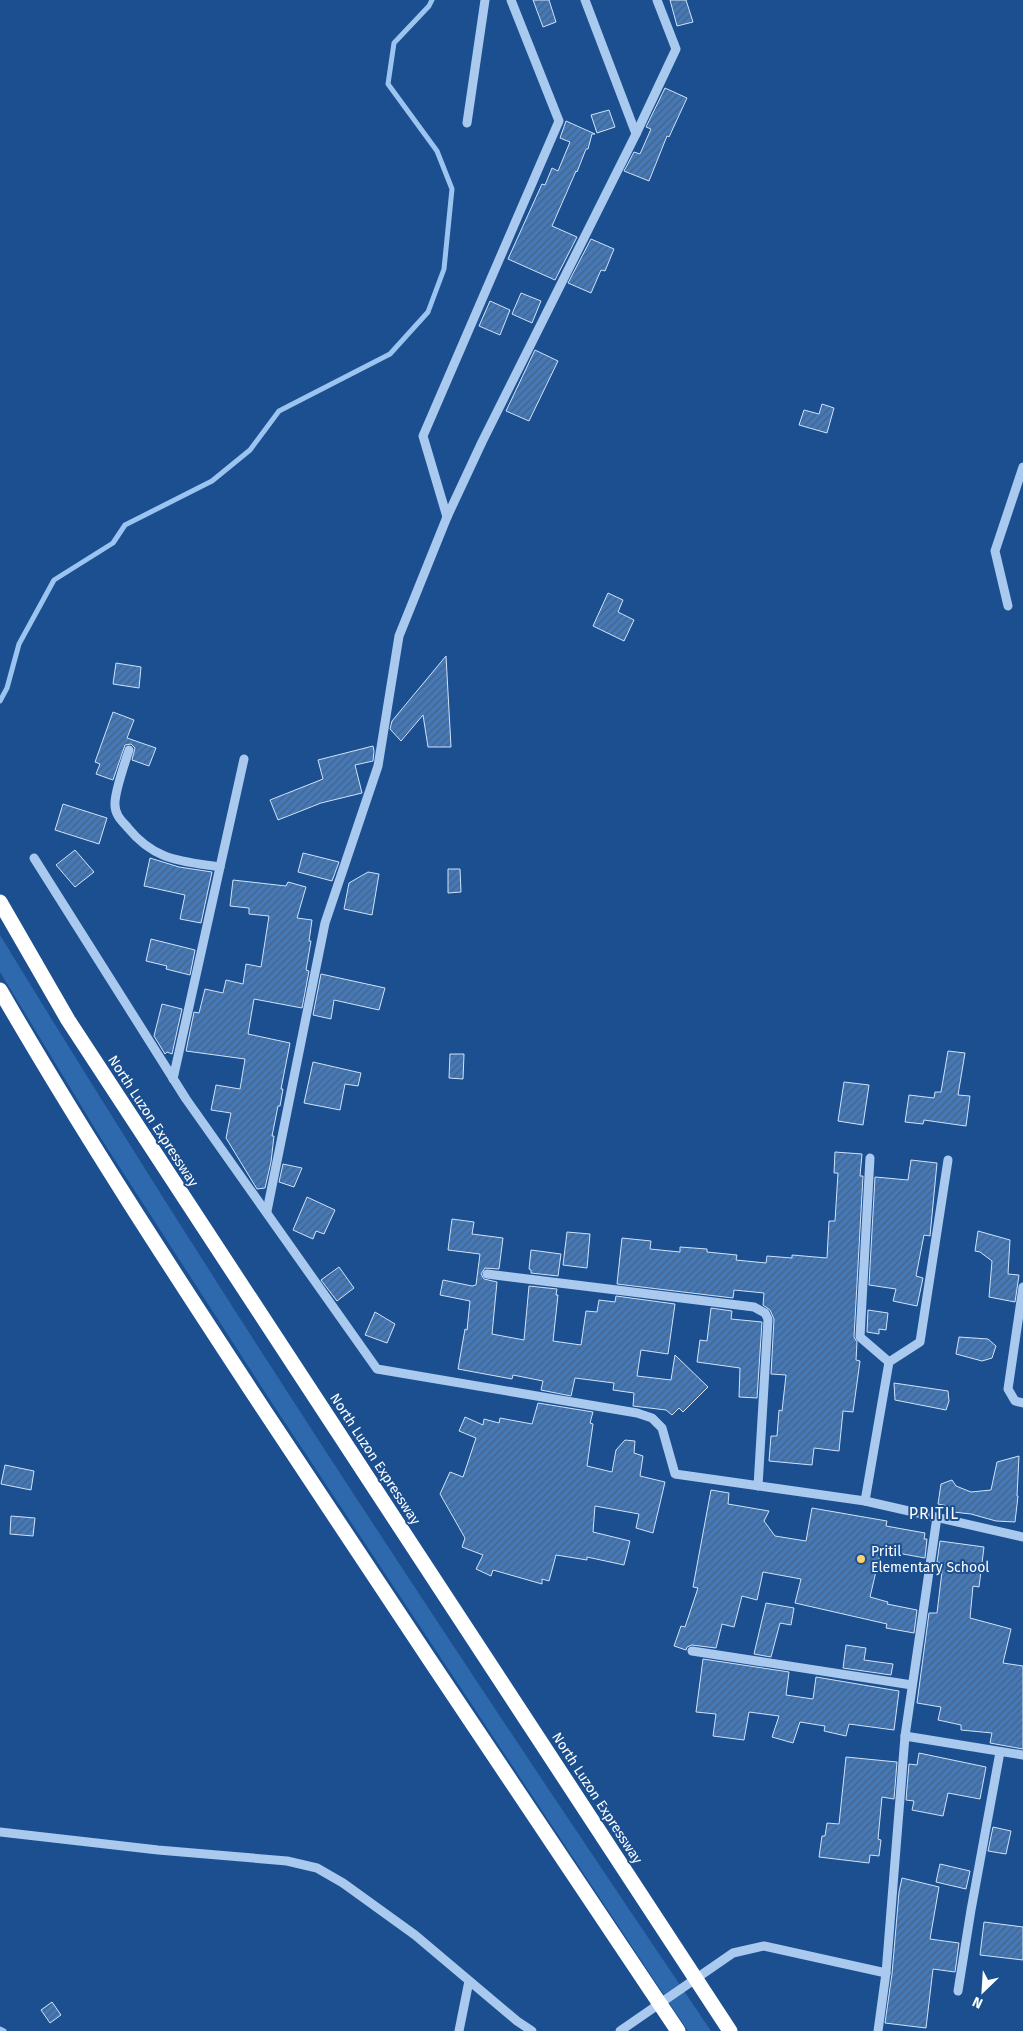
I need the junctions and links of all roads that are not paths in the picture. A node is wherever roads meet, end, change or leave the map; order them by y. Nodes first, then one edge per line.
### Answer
1 (485, 0) edge
2 (511, 0) edge
3 (585, 0) edge
4 (657, 0) edge
5 (467, 123) dead end
6 (636, 134) junction
7 (1023, 467) edge
8 (447, 517) junction
9 (1008, 606) dead end
10 (129, 750) dead end
11 (244, 759) dead end
12 (34, 858) dead end
13 (220, 867) junction
14 (0, 902) edge
15 (0, 990) edge
16 (173, 1079) junction
17 (870, 1158) dead end
18 (948, 1160) dead end
19 (267, 1212) junction
20 (487, 1274) dead end
21 (1023, 1287) edge
22 (889, 1362) junction
23 (1023, 1404) edge
24 (758, 1486) junction
25 (865, 1501) junction
26 (937, 1518) junction
27 (1023, 1537) edge
28 (692, 1651) dead end
29 (912, 1686) junction
30 (905, 1736) junction
31 (1000, 1752) junction
32 (1023, 1756) edge
33 (0, 1832) edge
34 (886, 1974) junction
35 (469, 1981) junction
36 (958, 1991) dead end
37 (458, 2031) edge
38 (532, 2031) edge
39 (620, 2031) edge
40 (678, 2031) edge
41 (730, 2031) edge
42 (878, 2031) edge

1 - 5 street
2 - 8 street
3 - 6 street
4 - 6 street
6 - 8 street
7 - 9 street
8 - 19 street
10 - 13 street
11 - 13 street
12 - 16 street
13 - 16 street
14 - 41 highway, North Luzon Expressway
15 - 40 highway
16 - 19 street
17 - 22 street
18 - 22 street
19 - 24 street
20 - 24 street
21 - 23 street
22 - 25 street
24 - 25 street
25 - 26 street
26 - 27 street
26 - 29 street
28 - 29 street
29 - 30 street
30 - 31 street
30 - 34 street
31 - 32 street
31 - 36 street
33 - 35 street
34 - 39 street
34 - 42 street
35 - 37 street
35 - 38 street

